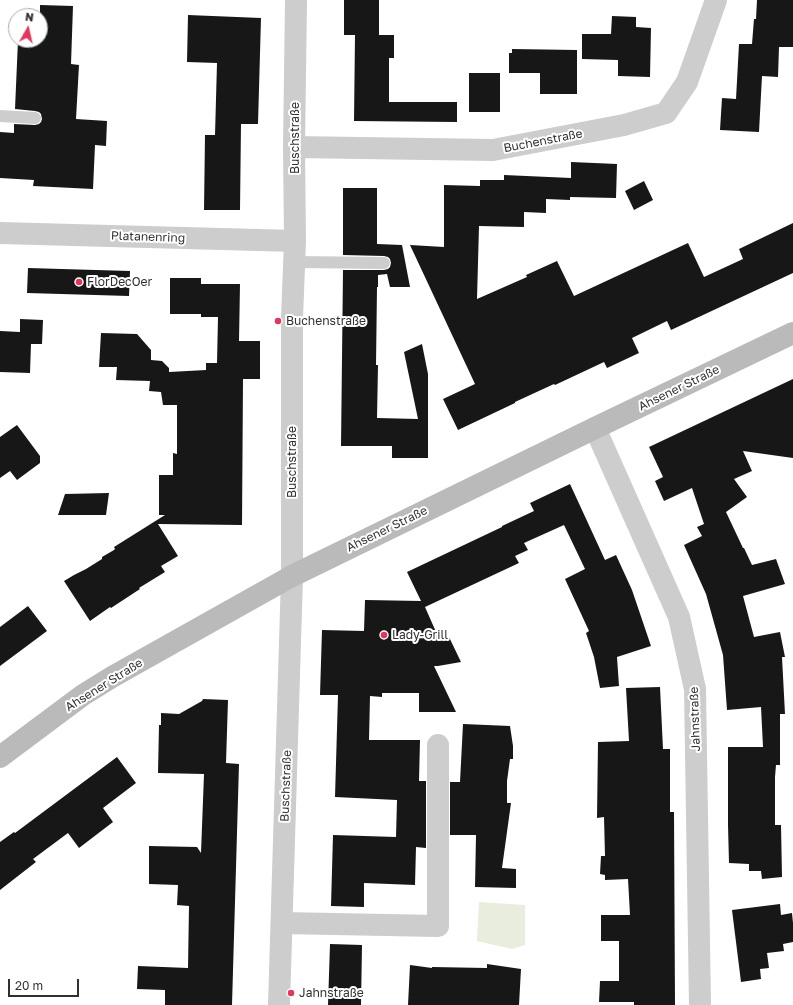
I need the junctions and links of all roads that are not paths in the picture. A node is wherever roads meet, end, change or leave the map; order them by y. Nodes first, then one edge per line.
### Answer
1 (296, 0) edge
2 (716, 0) edge
3 (0, 116) edge
4 (35, 118) dead end
5 (294, 148) junction
6 (0, 234) edge
7 (295, 252) junction
8 (384, 263) dead end
9 (793, 333) edge
10 (595, 428) junction
11 (292, 576) junction
12 (438, 745) dead end
13 (0, 757) edge
14 (282, 923) junction
15 (279, 1005) edge
16 (700, 1005) edge

1 - 5 street, Buschstraße
2 - 5 street, Buchenstraße
3 - 4 lane
5 - 7 street, Buschstraße
6 - 7 street, Platanenring
7 - 8 lane
7 - 11 street, Buschstraße
9 - 10 main road, Ahsener Straße
10 - 11 main road, Ahsener Straße
10 - 16 street, Jahnstraße
11 - 13 main road, Ahsener Straße
11 - 14 street, Buschstraße
12 - 14 street
14 - 15 street, Buschstraße

